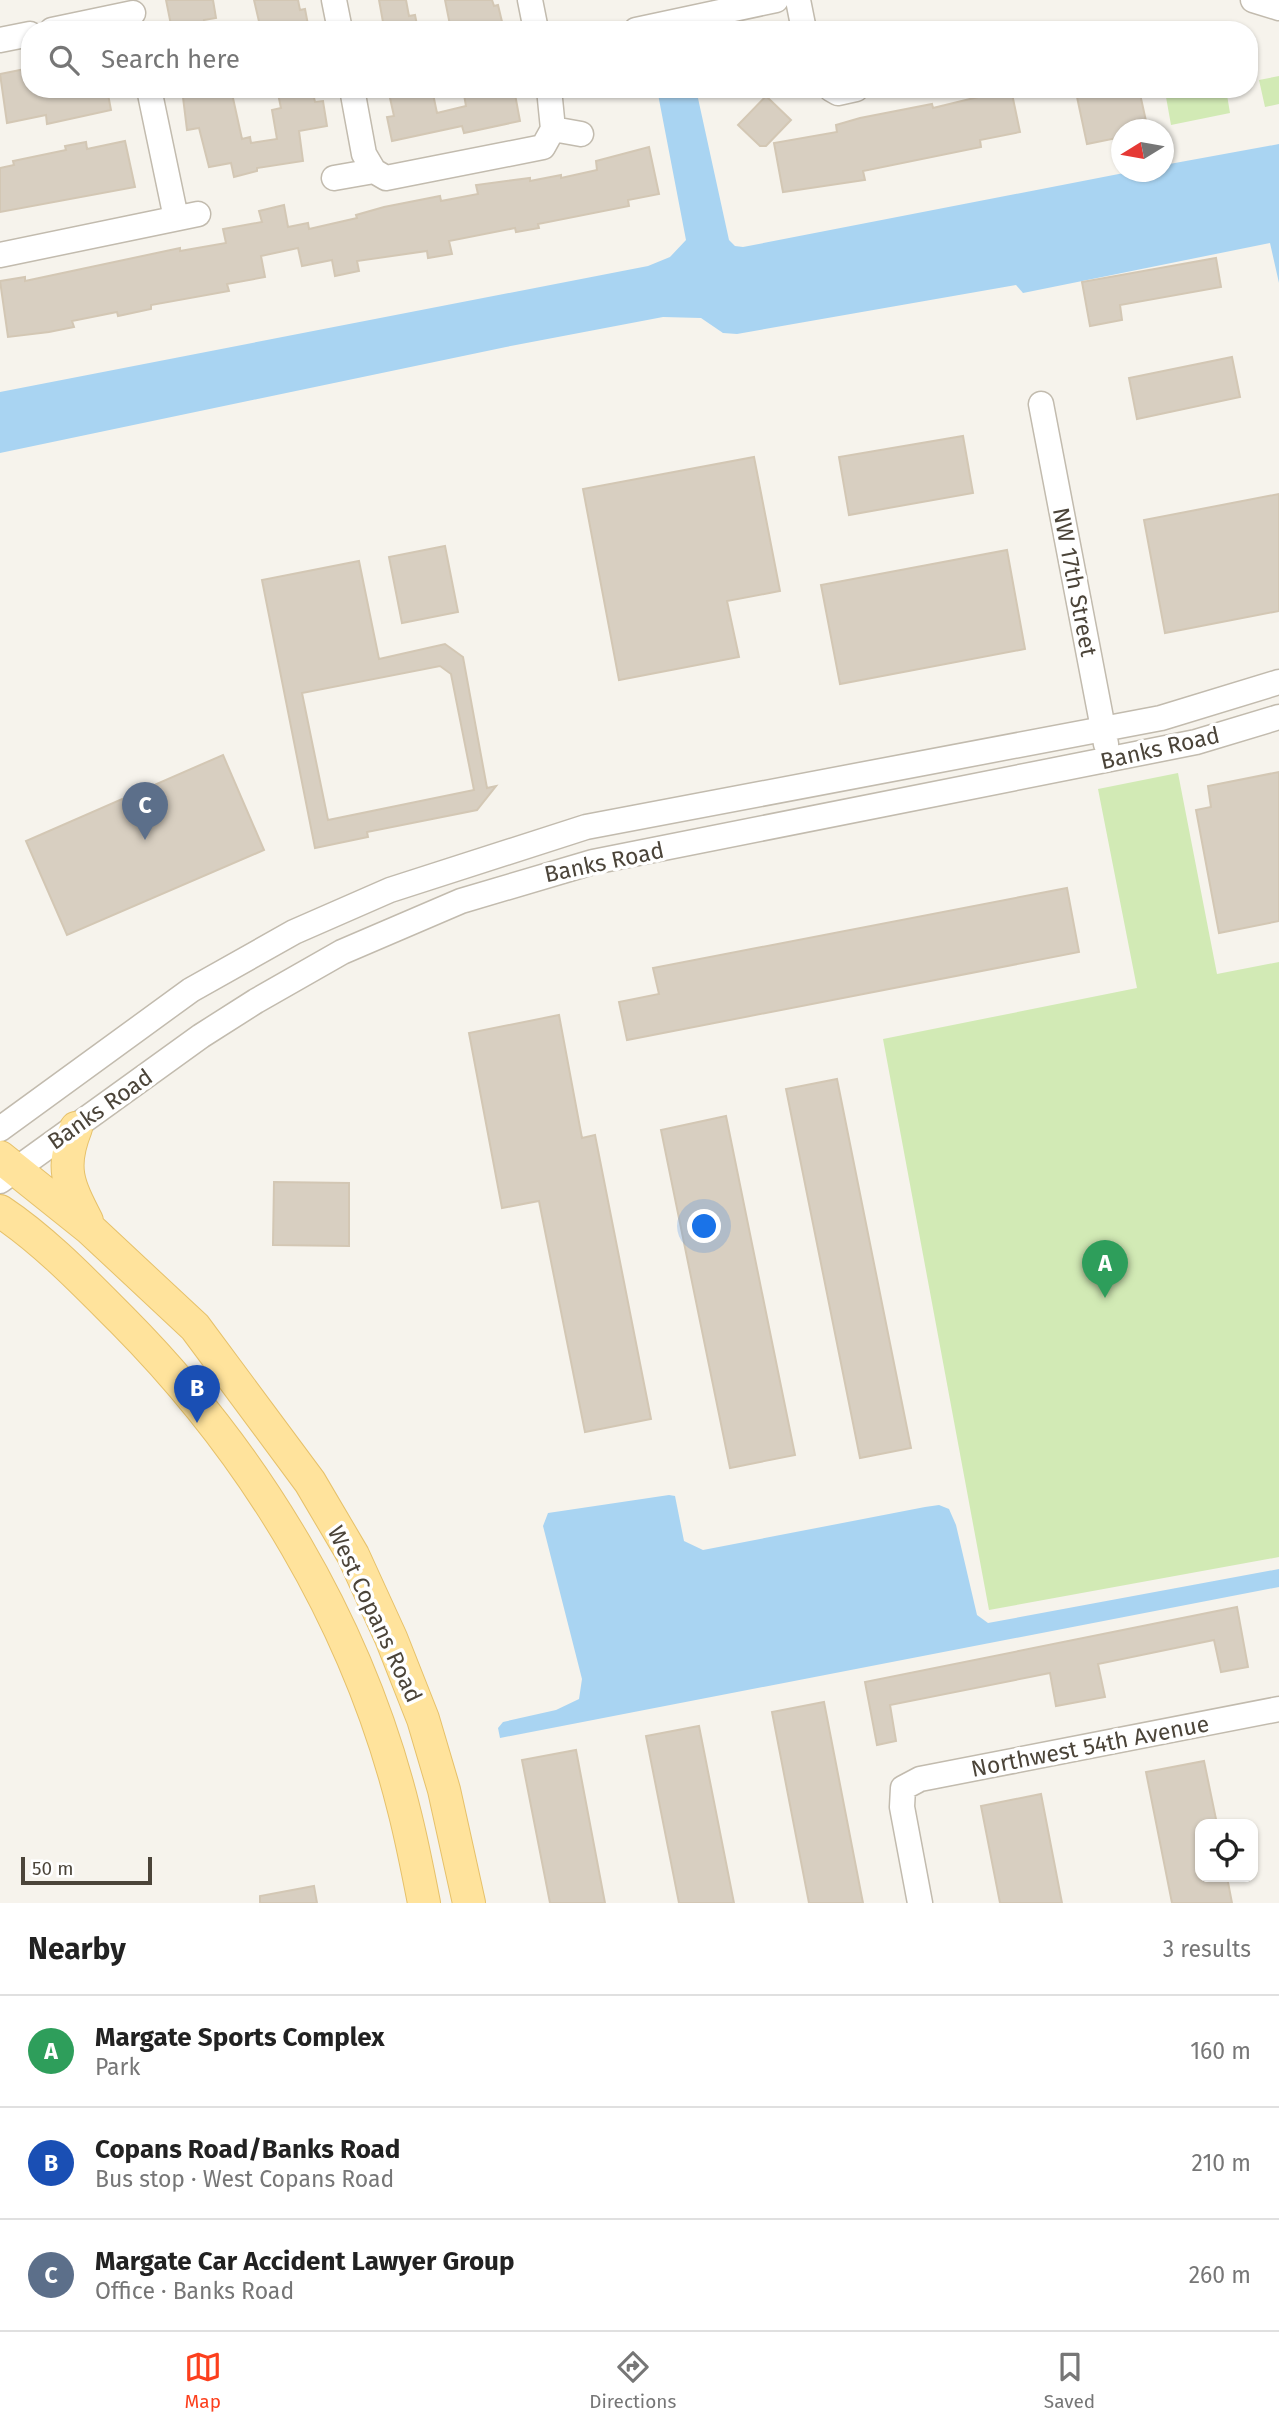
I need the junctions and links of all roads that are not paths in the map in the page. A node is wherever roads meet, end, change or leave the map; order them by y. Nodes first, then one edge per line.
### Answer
1 (334, 0) edge
2 (530, 0) edge
3 (776, 0) edge
4 (798, 0) edge
5 (1253, 0) edge
6 (1279, 8) edge
7 (133, 14) edge
8 (98, 21) edge
9 (338, 21) edge
10 (534, 21) edge
11 (678, 21) edge
12 (802, 21) edge
13 (21, 36) edge
14 (0, 40) edge
15 (152, 98) edge
16 (354, 98) edge
17 (550, 98) edge
18 (553, 129) junction
19 (581, 134) dead end
20 (374, 172) junction
21 (334, 178) dead end
22 (0, 255) edge
23 (1041, 404) dead end
24 (1279, 682) edge
25 (1279, 717) edge
26 (1103, 729) junction
27 (1110, 761) junction
28 (76, 1128) junction
29 (0, 1129) edge
30 (5, 1169) edge
31 (0, 1211) edge
32 (90, 1229) junction
33 (1278, 1712) edge
34 (424, 1903) edge
35 (469, 1903) edge
36 (920, 1903) edge

1 - 9 street
2 - 10 street
3 - 11 street
4 - 12 street
5 - 6 street
7 - 8 street
13 - 14 street
15 - 22 street
16 - 20 street
17 - 18 street
18 - 19 street
18 - 20 street
20 - 21 street
23 - 26 street, NW 17th Street
24 - 26 street, Banks Road
25 - 27 street, Banks Road
26 - 27 street, NW 17th Street
26 - 29 street, Banks Road
27 - 28 street, Banks Road
28 - 30 street, Banks Road
28 - 32 main road
30 - 32 main road, West Copans Road
31 - 34 main road, West Copans Road
32 - 35 main road, West Copans Road
33 - 36 street, Northwest 54th Avenue

